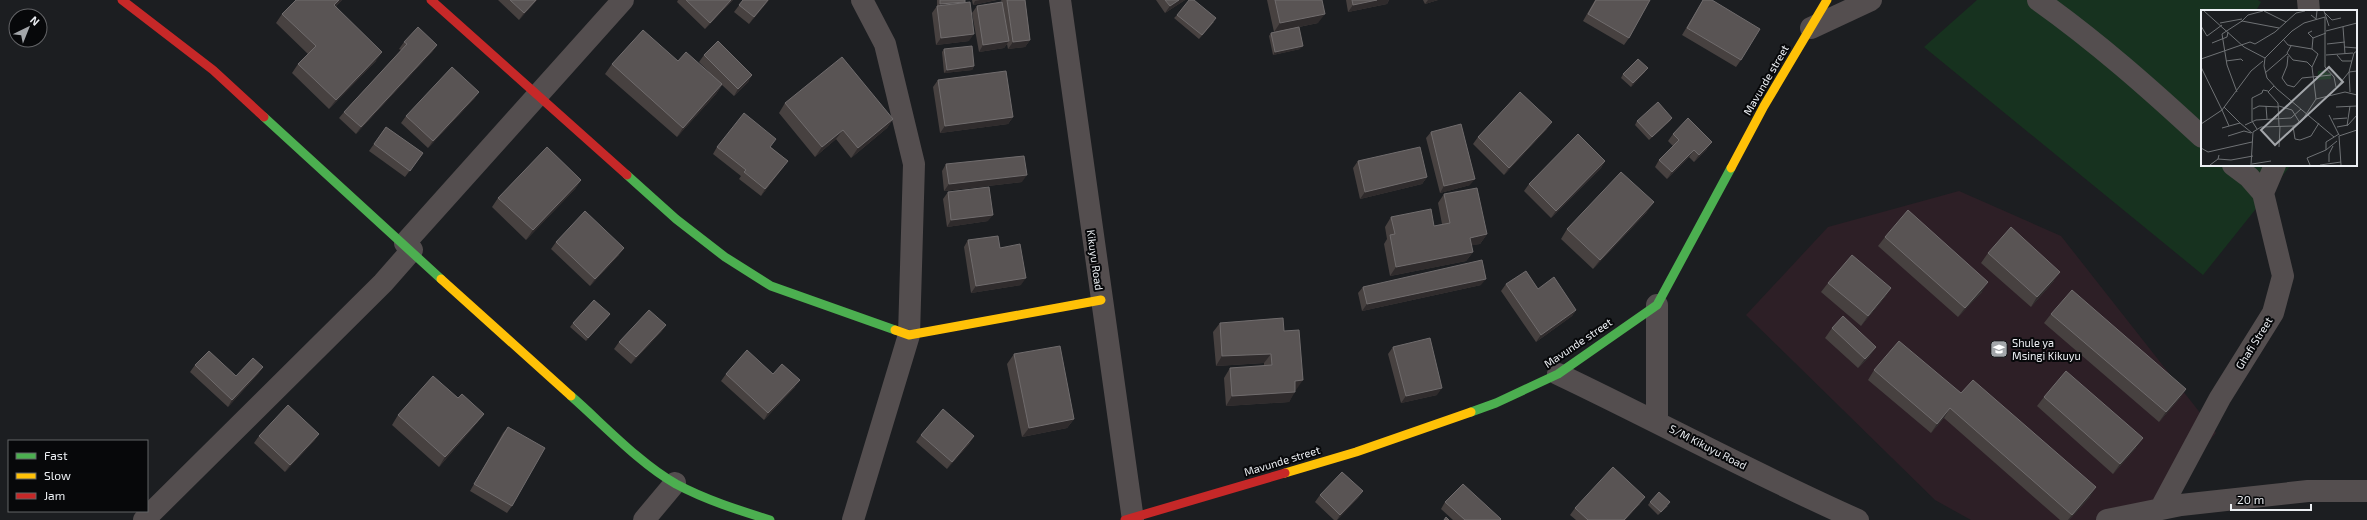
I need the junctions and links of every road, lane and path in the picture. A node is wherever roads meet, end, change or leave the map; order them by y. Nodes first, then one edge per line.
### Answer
1 (122, 0) edge
2 (431, 0) edge
3 (622, 0) edge
4 (862, 0) edge
5 (1060, 0) edge
6 (1827, 0) edge
7 (1871, 0) edge
8 (2038, 0) edge
9 (2308, 0) edge
10 (2309, 10) edge
11 (1810, 28) junction
12 (536, 95) junction
13 (2201, 136) edge
14 (2234, 166) edge
15 (2275, 166) edge
16 (2263, 193) junction
17 (408, 247) junction
18 (1101, 300) junction
19 (1657, 305) junction
20 (908, 335) junction
21 (1558, 374) junction
22 (1657, 421) junction
23 (675, 483) junction
24 (2367, 491) edge
25 (2161, 508) junction
26 (2129, 517) edge
27 (1130, 519) edge
28 (144, 520) edge
29 (644, 520) edge
30 (770, 520) edge
31 (853, 520) edge
32 (1858, 520) edge
33 (2107, 520) edge

1 - 17 street
2 - 12 street
3 - 12 street
4 - 20 street
5 - 18 street, Kikuyu Road
6 - 11 street, Mavunde street
7 - 11 street
8 - 13 street
9 - 10 street
11 - 19 street, Mavunde street
12 - 17 street
12 - 20 street
14 - 16 street
15 - 16 street
16 - 25 street, Ghafi Street
17 - 23 street
17 - 28 street
18 - 20 street
18 - 27 street, Kikuyu Road
19 - 21 street, Mavunde street
19 - 22 street
20 - 31 street
21 - 22 street, S/M Kikuyu Road
21 - 27 street, Mavunde street
22 - 32 street, S/M Kikuyu Road
23 - 29 street
23 - 30 street
24 - 25 street
25 - 26 street
26 - 33 street

